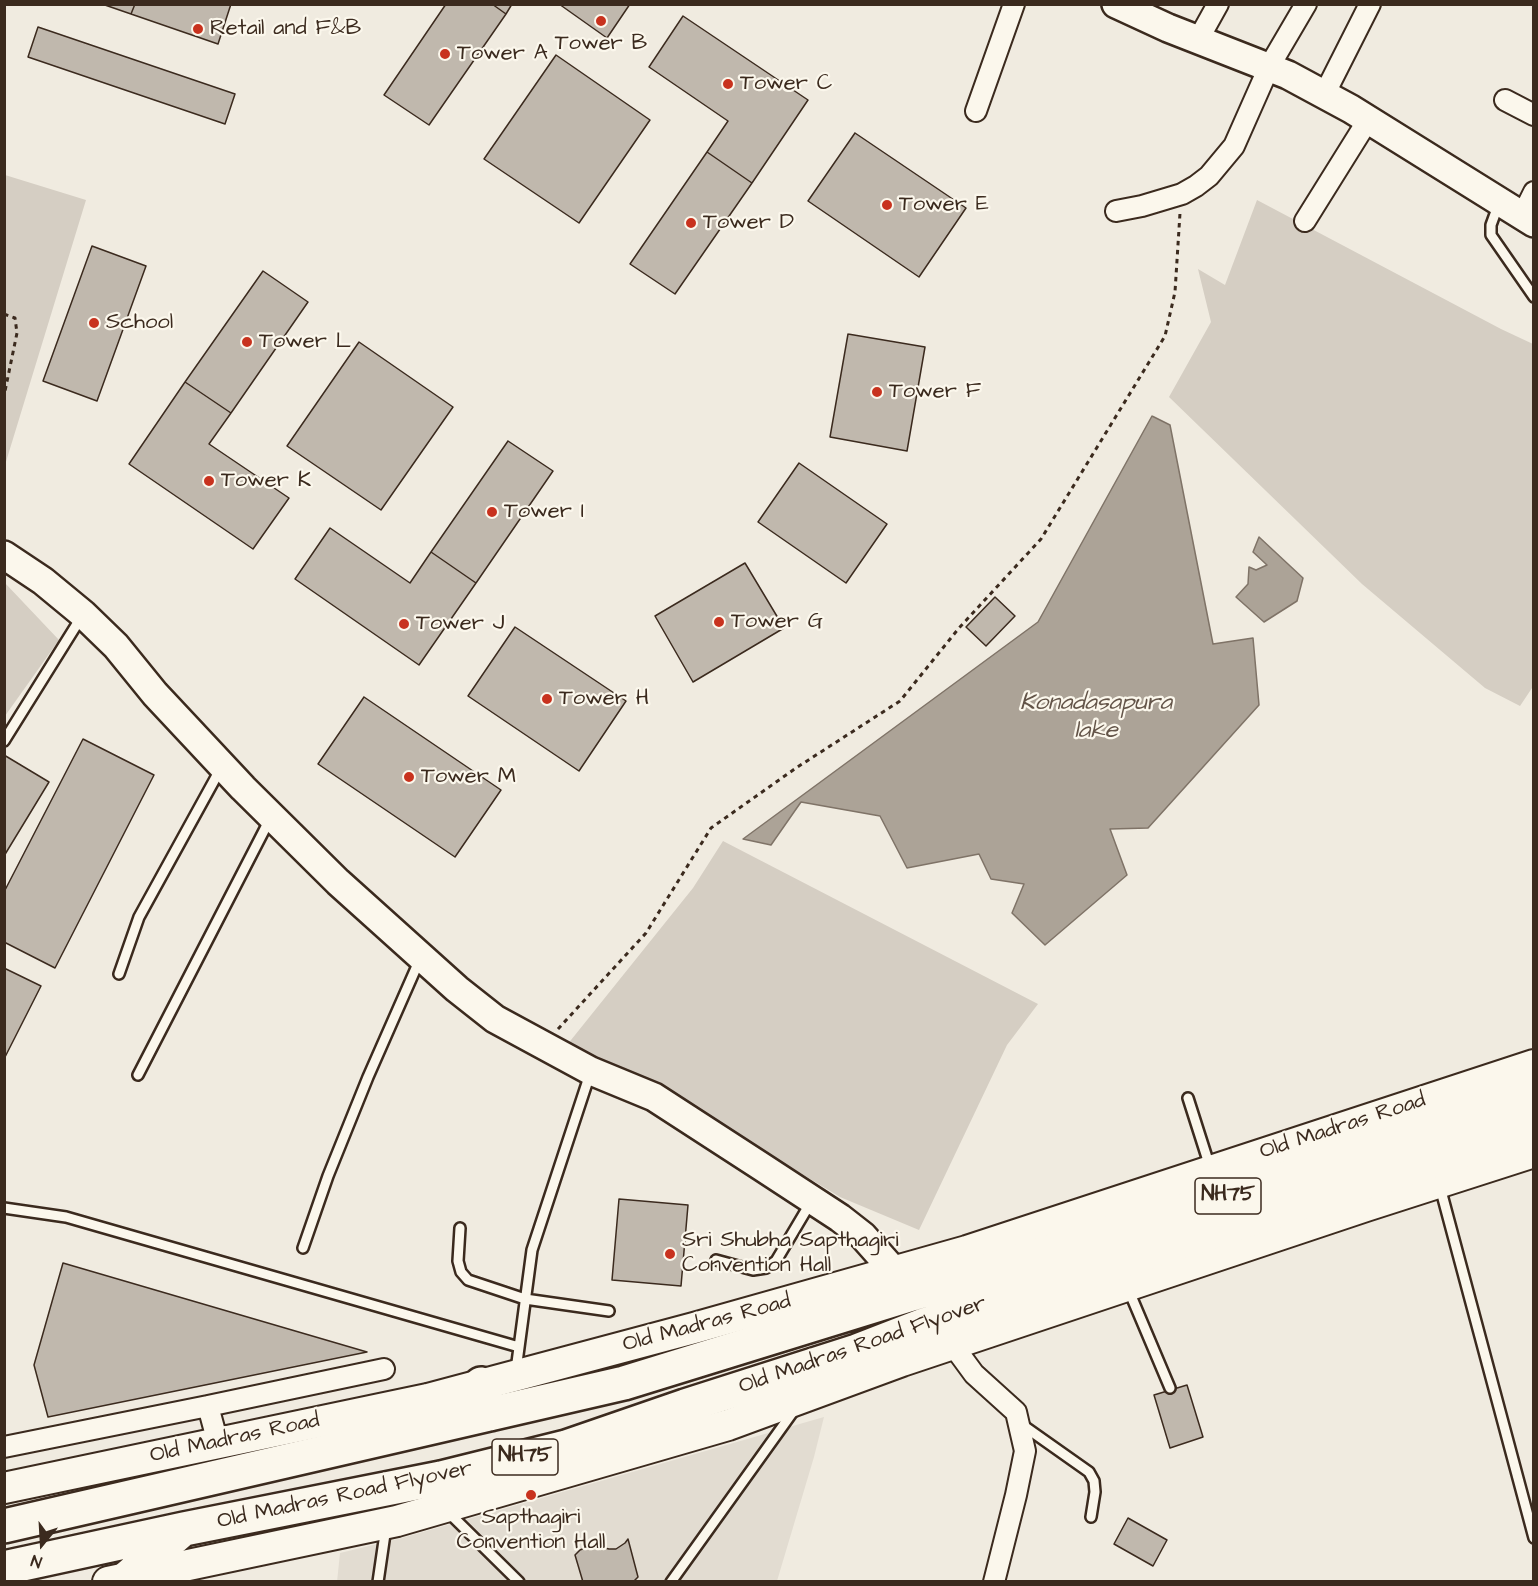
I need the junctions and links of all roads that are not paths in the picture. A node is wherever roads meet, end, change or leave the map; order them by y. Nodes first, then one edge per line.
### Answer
1 (1014, 4) edge
2 (1218, 4) edge
3 (1306, 4) edge
4 (1370, 4) edge
5 (1124, 6) edge
6 (1198, 40) junction
7 (1269, 67) junction
8 (1324, 95) junction
9 (1505, 100) dead end
10 (976, 111) dead end
11 (1533, 115) edge
12 (1368, 120) junction
13 (1522, 208) edge
14 (1116, 210) dead end
15 (1305, 221) dead end
16 (1533, 297) edge
17 (4, 555) edge
18 (83, 614) junction
19 (4, 741) edge
20 (222, 765) junction
21 (272, 816) junction
22 (421, 957) junction
23 (119, 974) dead end
24 (1533, 1065) edge
25 (591, 1071) junction
26 (138, 1076) dead end
27 (1533, 1096) edge
28 (1188, 1098) dead end
29 (1533, 1128) edge
30 (1533, 1152) edge
31 (1211, 1170) junction
32 (1438, 1183) junction
33 (812, 1200) junction
34 (4, 1208) edge
35 (460, 1228) dead end
36 (303, 1248) dead end
37 (716, 1260) dead end
38 (894, 1271) junction
39 (1127, 1286) junction
40 (525, 1299) junction
41 (609, 1311) dead end
42 (952, 1344) junction
43 (517, 1362) junction
44 (384, 1369) dead end
45 (1170, 1388) dead end
46 (804, 1397) junction
47 (485, 1399) junction
48 (208, 1406) junction
49 (1018, 1422) junction
50 (218, 1443) junction
51 (4, 1447) edge
52 (4, 1488) edge
53 (444, 1508) junction
54 (1091, 1517) dead end
55 (386, 1523) junction
56 (4, 1526) edge
57 (184, 1529) junction
58 (1533, 1538) edge
59 (4, 1568) edge
60 (118, 1579) edge
61 (378, 1581) edge
62 (519, 1581) edge
63 (671, 1581) edge
64 (994, 1581) edge

1 - 10 street
2 - 6 street
3 - 7 street
4 - 8 street
5 - 6 street
6 - 7 street
7 - 8 street
7 - 14 street
8 - 12 street
9 - 11 street
12 - 13 street
12 - 15 street
13 - 16 lane
17 - 18 street
18 - 19 lane
18 - 20 street
20 - 21 street
20 - 23 lane
21 - 22 street
21 - 26 lane
22 - 25 street
22 - 36 lane
24 - 31 main road, Old Madras Road
25 - 33 street
25 - 40 lane
27 - 47 highway, Old Madras Road Flyover / NH75
28 - 31 lane
29 - 57 highway, Old Madras Road Flyover / NH75
30 - 32 main road
31 - 38 main road, Old Madras Road
32 - 39 main road
32 - 58 lane
33 - 37 lane
33 - 38 street
34 - 43 lane
35 - 40 lane
38 - 43 main road, Old Madras Road
39 - 42 main road
39 - 45 lane
40 - 41 lane
40 - 43 lane
42 - 46 main road
42 - 49 street
43 - 47 main road, Old Madras Road
44 - 48 street
46 - 53 main road
46 - 63 lane
47 - 50 main road, Old Madras Road
47 - 56 highway, Old Madras Road / NH75
48 - 50 street
48 - 51 street
49 - 54 lane
49 - 64 street
50 - 52 main road, Old Madras Road
53 - 55 main road
53 - 62 lane
55 - 60 main road
55 - 61 lane
57 - 59 highway, NH75
57 - 60 highway

